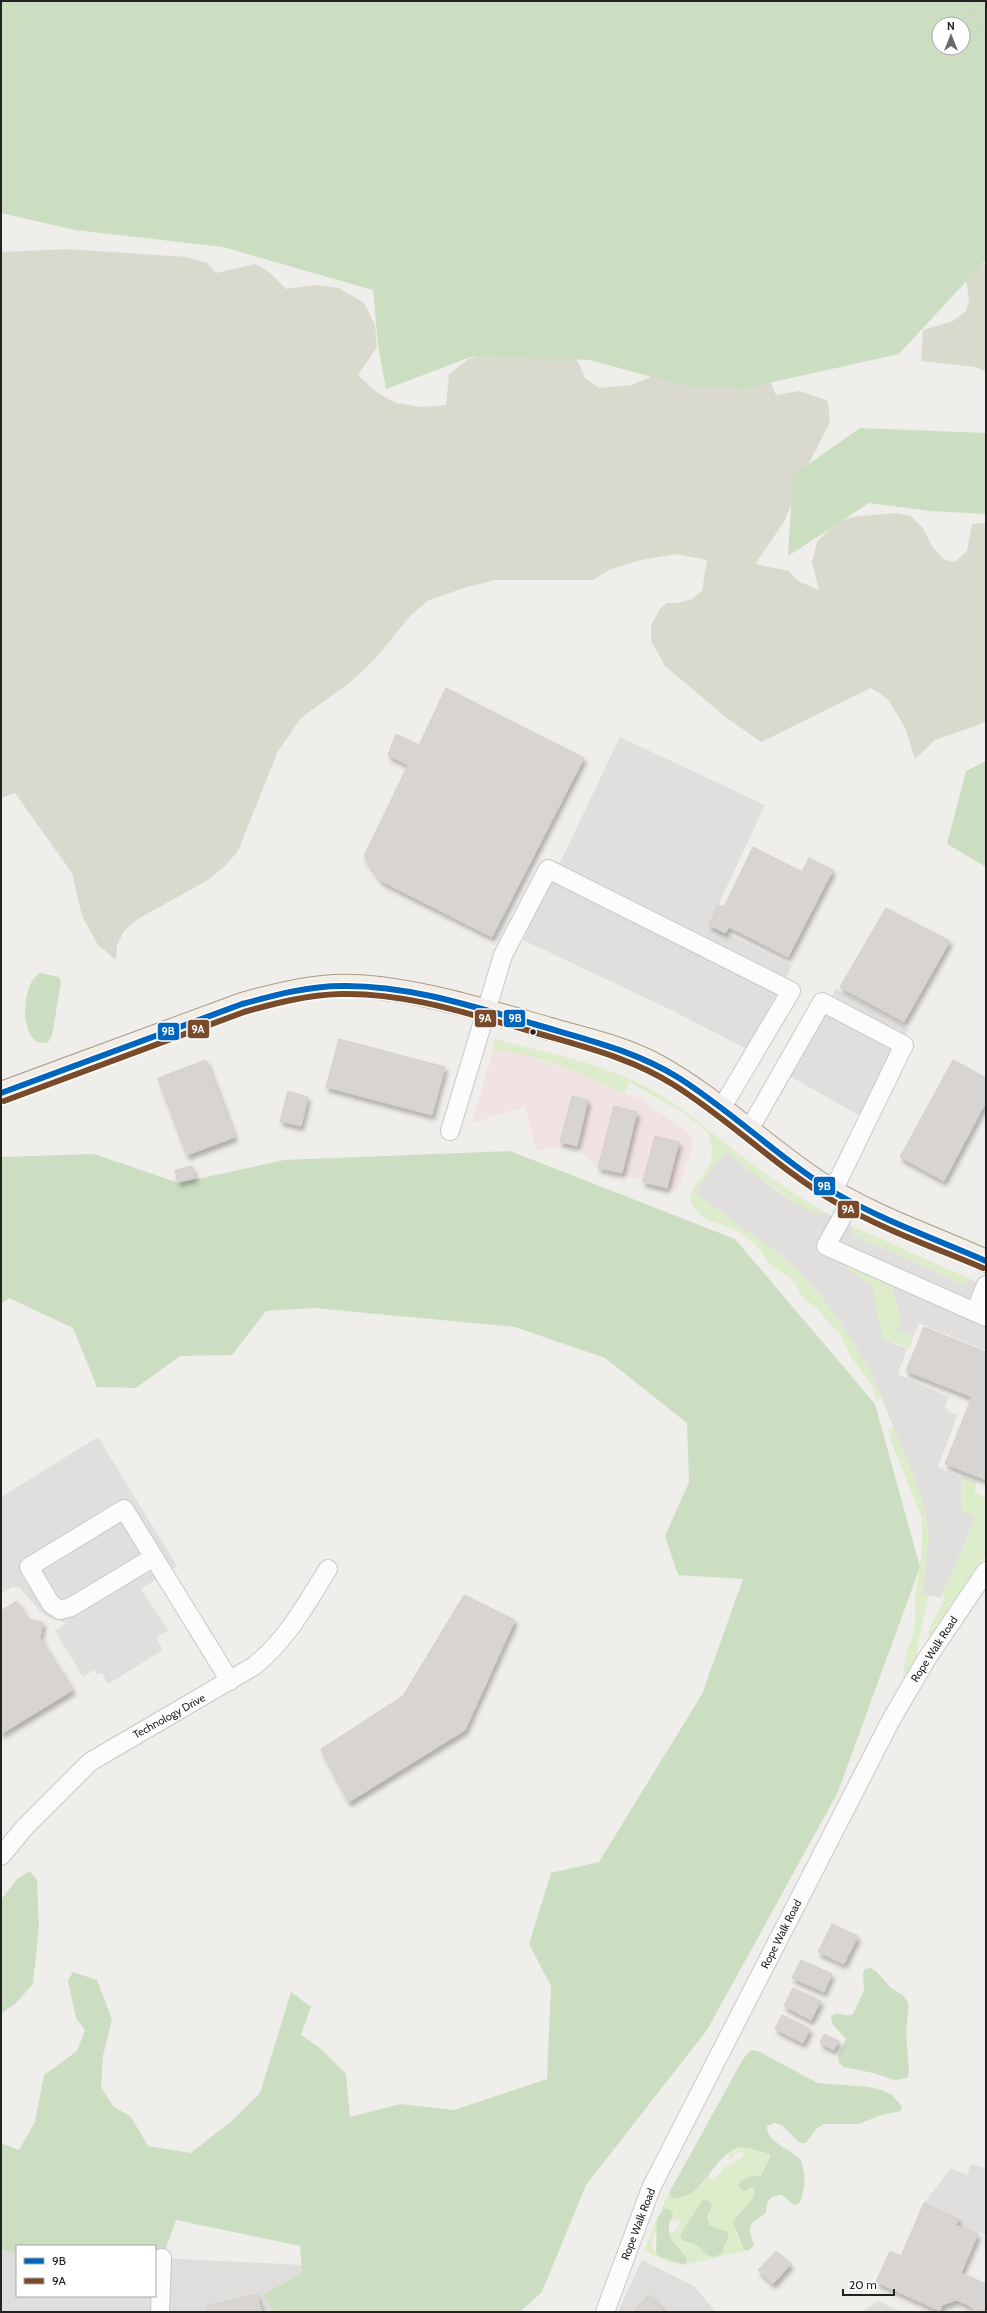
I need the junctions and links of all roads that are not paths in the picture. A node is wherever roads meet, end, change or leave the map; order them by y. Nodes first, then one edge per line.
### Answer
1 (486, 1012) junction
2 (1, 1093) edge
3 (721, 1109) junction
4 (450, 1130) dead end
5 (749, 1130) junction
6 (842, 1196) junction
7 (986, 1261) edge
8 (986, 1285) edge
9 (980, 1314) edge
10 (154, 1557) junction
11 (328, 1569) dead end
12 (986, 1571) edge
13 (230, 1681) junction
14 (1, 1856) edge
15 (162, 2258) dead end
16 (160, 2312) edge
17 (605, 2312) edge

1 - 2 main road
1 - 3 main road
1 - 3 street
1 - 4 street
3 - 5 main road
5 - 6 main road
5 - 6 street
6 - 7 main road
6 - 9 street
8 - 9 street
10 - 10 street
10 - 13 street
11 - 13 street, Technology Drive
12 - 17 street, Rope Walk Road
13 - 14 street, Technology Drive
15 - 16 street

